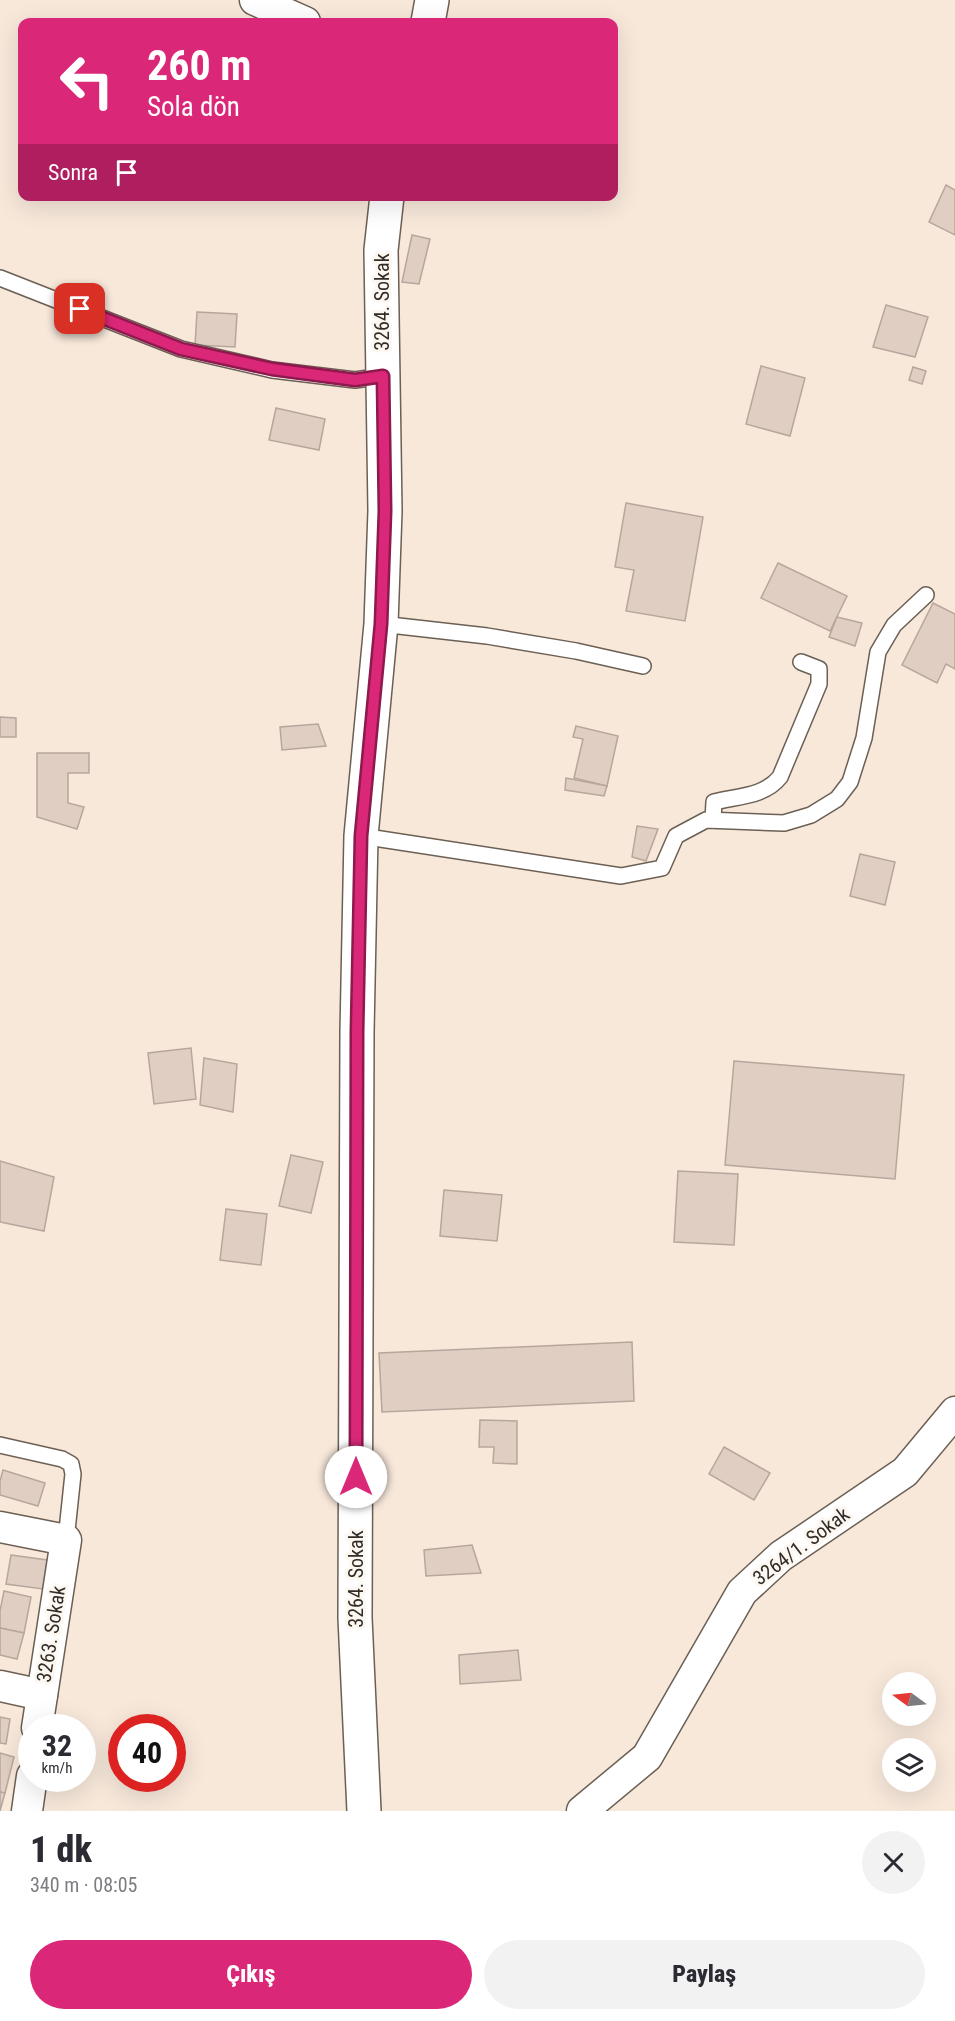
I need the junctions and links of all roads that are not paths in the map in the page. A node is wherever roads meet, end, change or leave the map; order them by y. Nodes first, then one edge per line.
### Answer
1 (255, 0) edge
2 (432, 0) edge
3 (296, 18) edge
4 (429, 18) edge
5 (386, 201) edge
6 (0, 278) edge
7 (383, 376) junction
8 (926, 595) dead end
9 (381, 624) junction
10 (801, 662) dead end
11 (643, 666) dead end
12 (713, 820) junction
13 (361, 836) junction
14 (955, 1412) edge
15 (0, 1445) edge
16 (0, 1527) edge
17 (66, 1540) junction
18 (0, 1686) edge
19 (42, 1695) junction
20 (40, 1714) edge
21 (30, 1792) edge
22 (27, 1811) edge
23 (364, 1811) edge
24 (582, 1811) edge

1 - 3 street
2 - 4 street
5 - 7 street, 3264. Sokak
6 - 7 lane
7 - 9 street, 3264. Sokak
8 - 12 lane
9 - 11 lane
9 - 13 street, 3264. Sokak
10 - 12 lane
12 - 13 lane
13 - 23 street, 3264. Sokak
14 - 24 street, 3264/1. Sokak
15 - 17 lane
16 - 17 street
17 - 19 street, 3263. Sokak
18 - 19 street
19 - 20 street, 3263. Sokak
21 - 22 street

